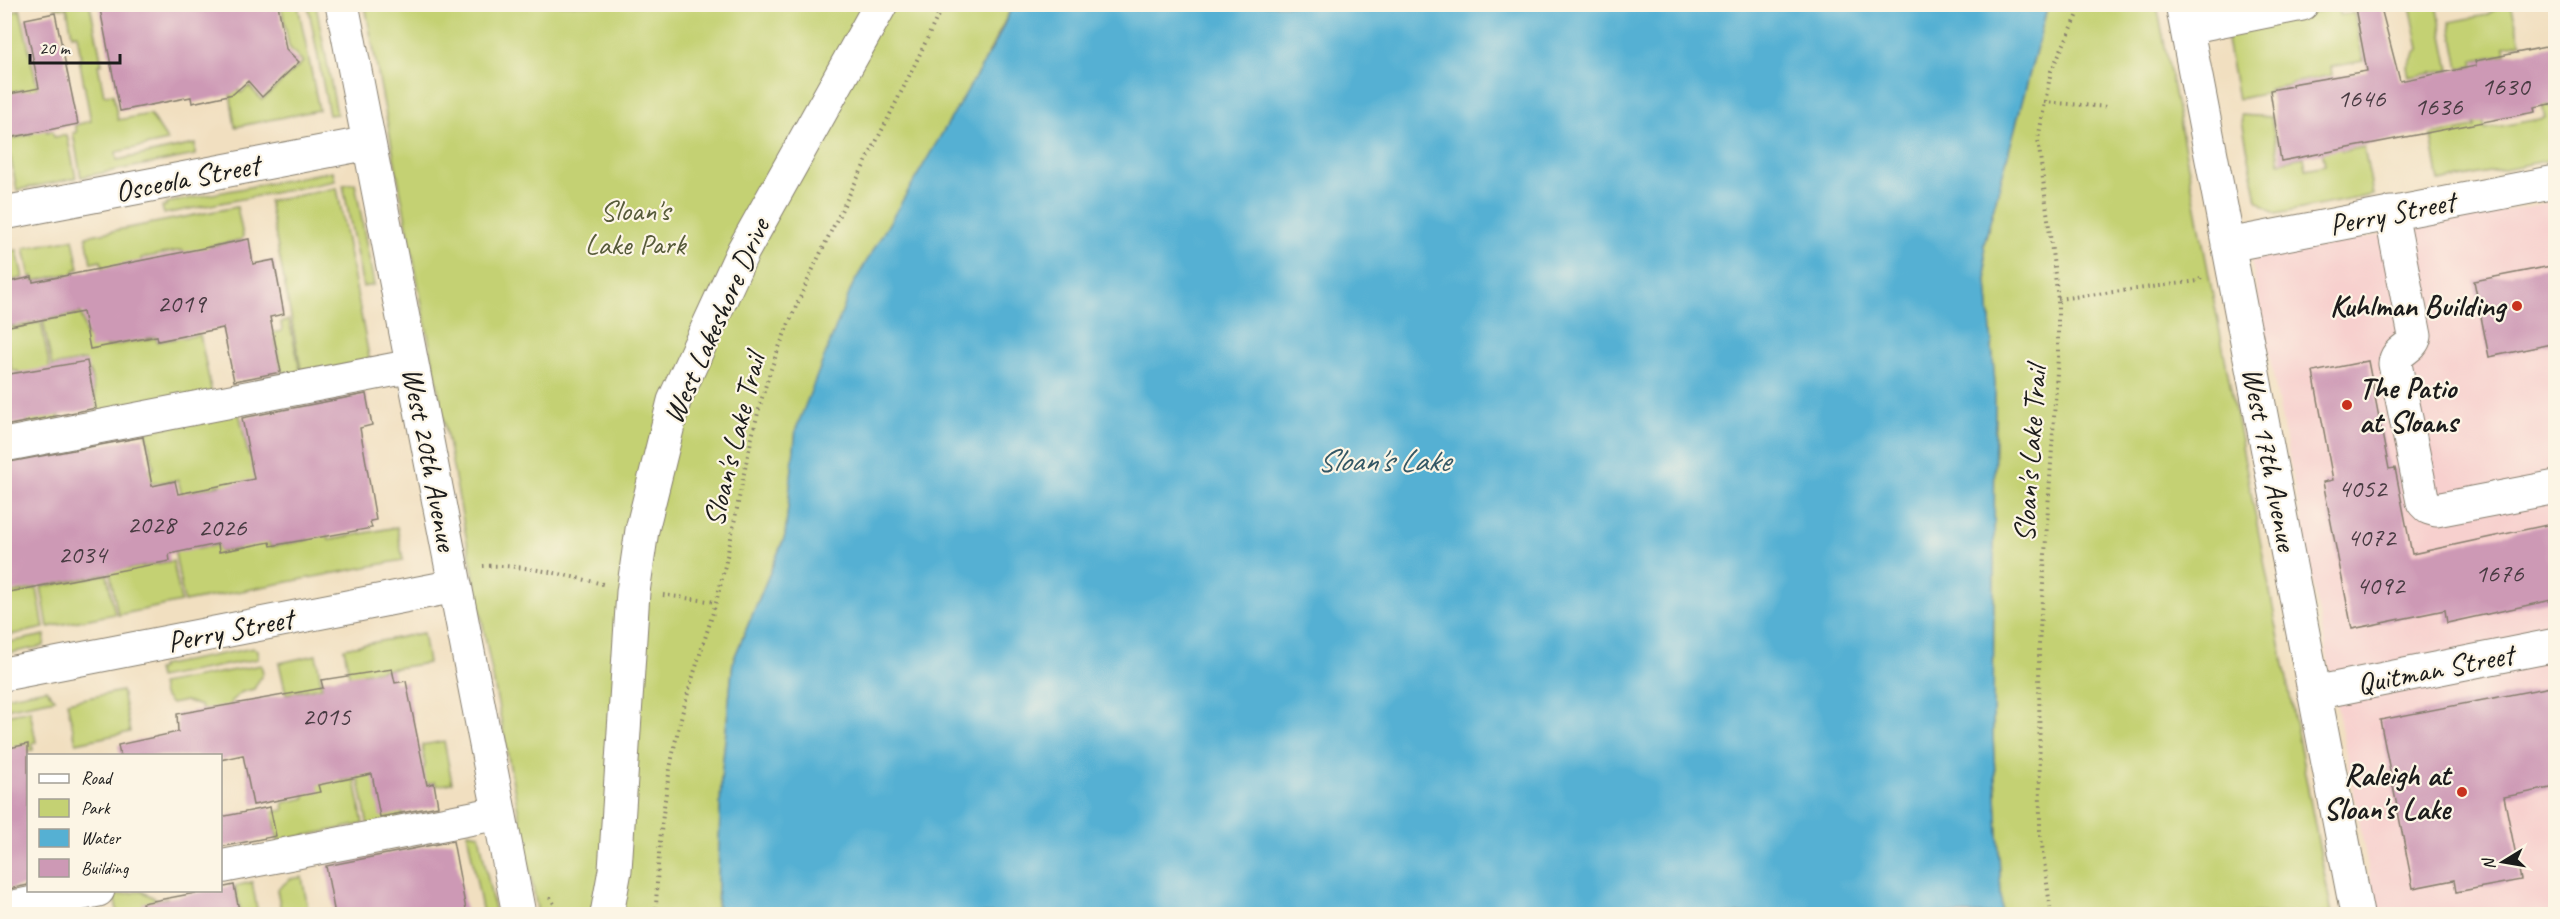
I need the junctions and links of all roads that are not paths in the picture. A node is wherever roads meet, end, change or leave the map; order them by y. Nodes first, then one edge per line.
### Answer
1 (342, 4) edge
2 (880, 4) edge
3 (2302, 4) edge
4 (2184, 16) edge
5 (369, 142) junction
6 (2556, 182) edge
7 (4, 213) edge
8 (2391, 213) junction
9 (2228, 245) junction
10 (412, 366) junction
11 (4, 445) edge
12 (2556, 487) edge
13 (455, 586) junction
14 (2556, 645) edge
15 (4, 674) edge
16 (2314, 693) junction
17 (499, 813) junction
18 (222, 867) edge
19 (93, 892) edge
20 (4, 909) edge
21 (519, 915) edge
22 (607, 915) edge
23 (2357, 915) edge

1 - 5 street, West 20th Avenue
2 - 22 street, West Lakeshore Drive
3 - 4 street
4 - 9 street, West 17th Avenue
5 - 7 street, Osceola Street
5 - 10 street, West 20th Avenue
6 - 8 street, Perry Street
8 - 9 street, Perry Street
8 - 12 street
9 - 16 street, West 17th Avenue
10 - 11 street
10 - 13 street, West 20th Avenue
13 - 15 street, Perry Street
13 - 17 street, West 20th Avenue
14 - 16 street, Quitman Street
16 - 23 street, West 17th Avenue
17 - 18 street
17 - 21 street, West 20th Avenue
19 - 20 street

